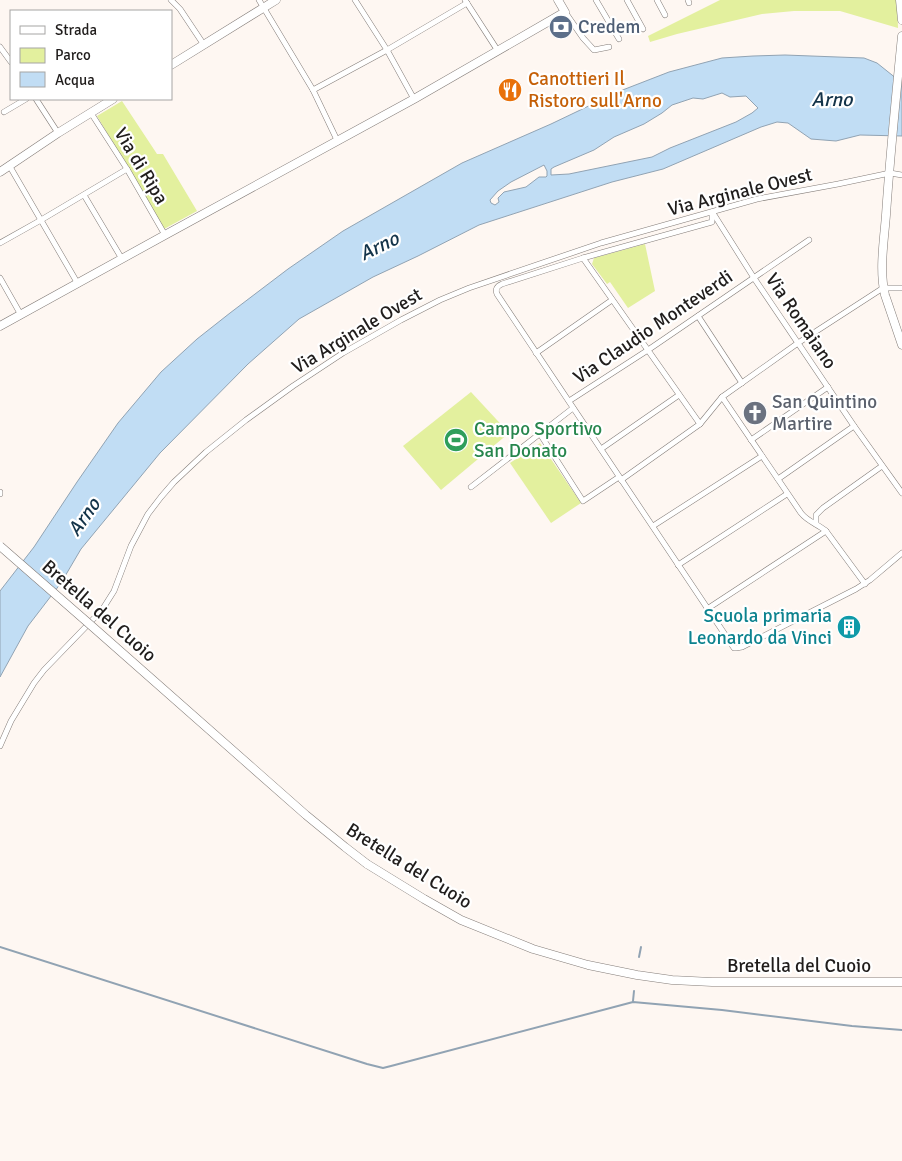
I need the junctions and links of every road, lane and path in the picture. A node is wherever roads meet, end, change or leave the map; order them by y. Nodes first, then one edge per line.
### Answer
1 (171, 0) edge
2 (259, 0) edge
3 (276, 0) edge
4 (355, 0) edge
5 (558, 0) edge
6 (596, 0) edge
7 (627, 0) edge
8 (657, 0) edge
9 (900, 0) edge
10 (466, 2) edge
11 (264, 7) junction
12 (565, 12) junction
13 (665, 15) dead end
14 (902, 20) edge
15 (642, 29) dead end
16 (902, 36) edge
17 (619, 39) dead end
18 (901, 42) edge
19 (204, 45) junction
20 (609, 46) dead end
21 (0, 48) edge
22 (387, 50) junction
23 (498, 51) junction
24 (10, 61) edge
25 (172, 64) edge
26 (312, 90) junction
27 (414, 99) junction
28 (24, 100) edge
29 (37, 100) edge
30 (111, 100) edge
31 (4, 112) dead end
32 (91, 113) junction
33 (58, 133) junction
34 (337, 140) junction
35 (9, 165) junction
36 (126, 169) junction
37 (0, 172) edge
38 (890, 173) junction
39 (902, 175) edge
40 (84, 195) junction
41 (712, 212) junction
42 (41, 220) junction
43 (165, 234) junction
44 (809, 240) dead end
45 (0, 243) edge
46 (583, 258) junction
47 (122, 259) junction
48 (0, 278) edge
49 (754, 278) junction
50 (78, 284) junction
51 (883, 288) junction
52 (902, 288) edge
53 (612, 300) junction
54 (21, 315) junction
55 (698, 316) junction
56 (0, 326) edge
57 (798, 343) junction
58 (902, 345) edge
59 (648, 350) junction
60 (536, 353) junction
61 (742, 383) junction
62 (828, 387) junction
63 (680, 396) junction
64 (722, 397) junction
65 (569, 401) junction
66 (573, 408) junction
67 (700, 424) junction
68 (854, 426) junction
69 (540, 434) junction
70 (751, 440) junction
71 (601, 449) junction
72 (762, 456) junction
73 (882, 466) junction
74 (620, 478) junction
75 (778, 479) junction
76 (471, 487) dead end
77 (902, 493) edge
78 (787, 494) junction
79 (816, 524) junction
80 (653, 526) junction
81 (826, 531) junction
82 (0, 546) edge
83 (902, 553) edge
84 (678, 565) junction
85 (865, 584) junction
86 (707, 609) junction
87 (0, 746) edge
88 (902, 982) edge

1 - 19 street
2 - 11 street
3 - 11 main road
4 - 22 street
5 - 12 main road
6 - 17 street
7 - 15 street
8 - 13 street
9 - 14 main road
10 - 22 street
10 - 23 street
11 - 19 main road
11 - 26 street
12 - 20 street
12 - 23 main road
16 - 18 main road
18 - 38 main road
19 - 25 main road
21 - 24 street
22 - 26 street
22 - 27 street
23 - 27 main road
26 - 34 street
27 - 34 main road
28 - 31 street
29 - 33 street
30 - 32 main road
32 - 33 main road
32 - 36 street, Via di Ripa
33 - 35 main road
34 - 43 main road
35 - 37 main road
35 - 42 street
36 - 40 street
36 - 43 street, Via di Ripa
38 - 39 street
38 - 41 street, Via Arginale Ovest
38 - 51 main road
40 - 42 street
40 - 47 street
41 - 46 street
41 - 49 street, Via Romaiano
41 - 87 street, Via Arginale Ovest
42 - 45 street
42 - 50 street
43 - 47 main road
44 - 49 street, Via Claudio Monteverdi
46 - 53 street
46 - 60 street
47 - 50 main road
48 - 54 street
49 - 55 street, Via Claudio Monteverdi
49 - 57 street, Via Romaiano
50 - 54 main road
51 - 52 street
51 - 57 street
51 - 58 main road
53 - 59 street
53 - 60 street
54 - 56 main road
55 - 59 street, Via Claudio Monteverdi
55 - 61 street
57 - 61 street
57 - 62 street, Via Romaiano
59 - 63 street
59 - 65 street, Via Claudio Monteverdi
60 - 65 street
61 - 64 street
62 - 68 street, Via Romaiano
62 - 70 street
63 - 67 street
63 - 71 street
64 - 67 street
64 - 70 street
65 - 66 street
66 - 69 street
66 - 71 street
67 - 74 street
68 - 73 street, Via Romaiano
68 - 75 street
69 - 74 street
69 - 76 street
70 - 72 street
71 - 74 street
72 - 75 street
72 - 80 street
73 - 77 street, Via Romaiano
73 - 79 street
74 - 80 street
75 - 78 street
78 - 79 street
78 - 84 street
79 - 81 street
80 - 84 street
81 - 85 street
81 - 86 street
82 - 88 main road, Bretella del Cuoio, bridge
83 - 85 street
84 - 86 street
85 - 86 street

